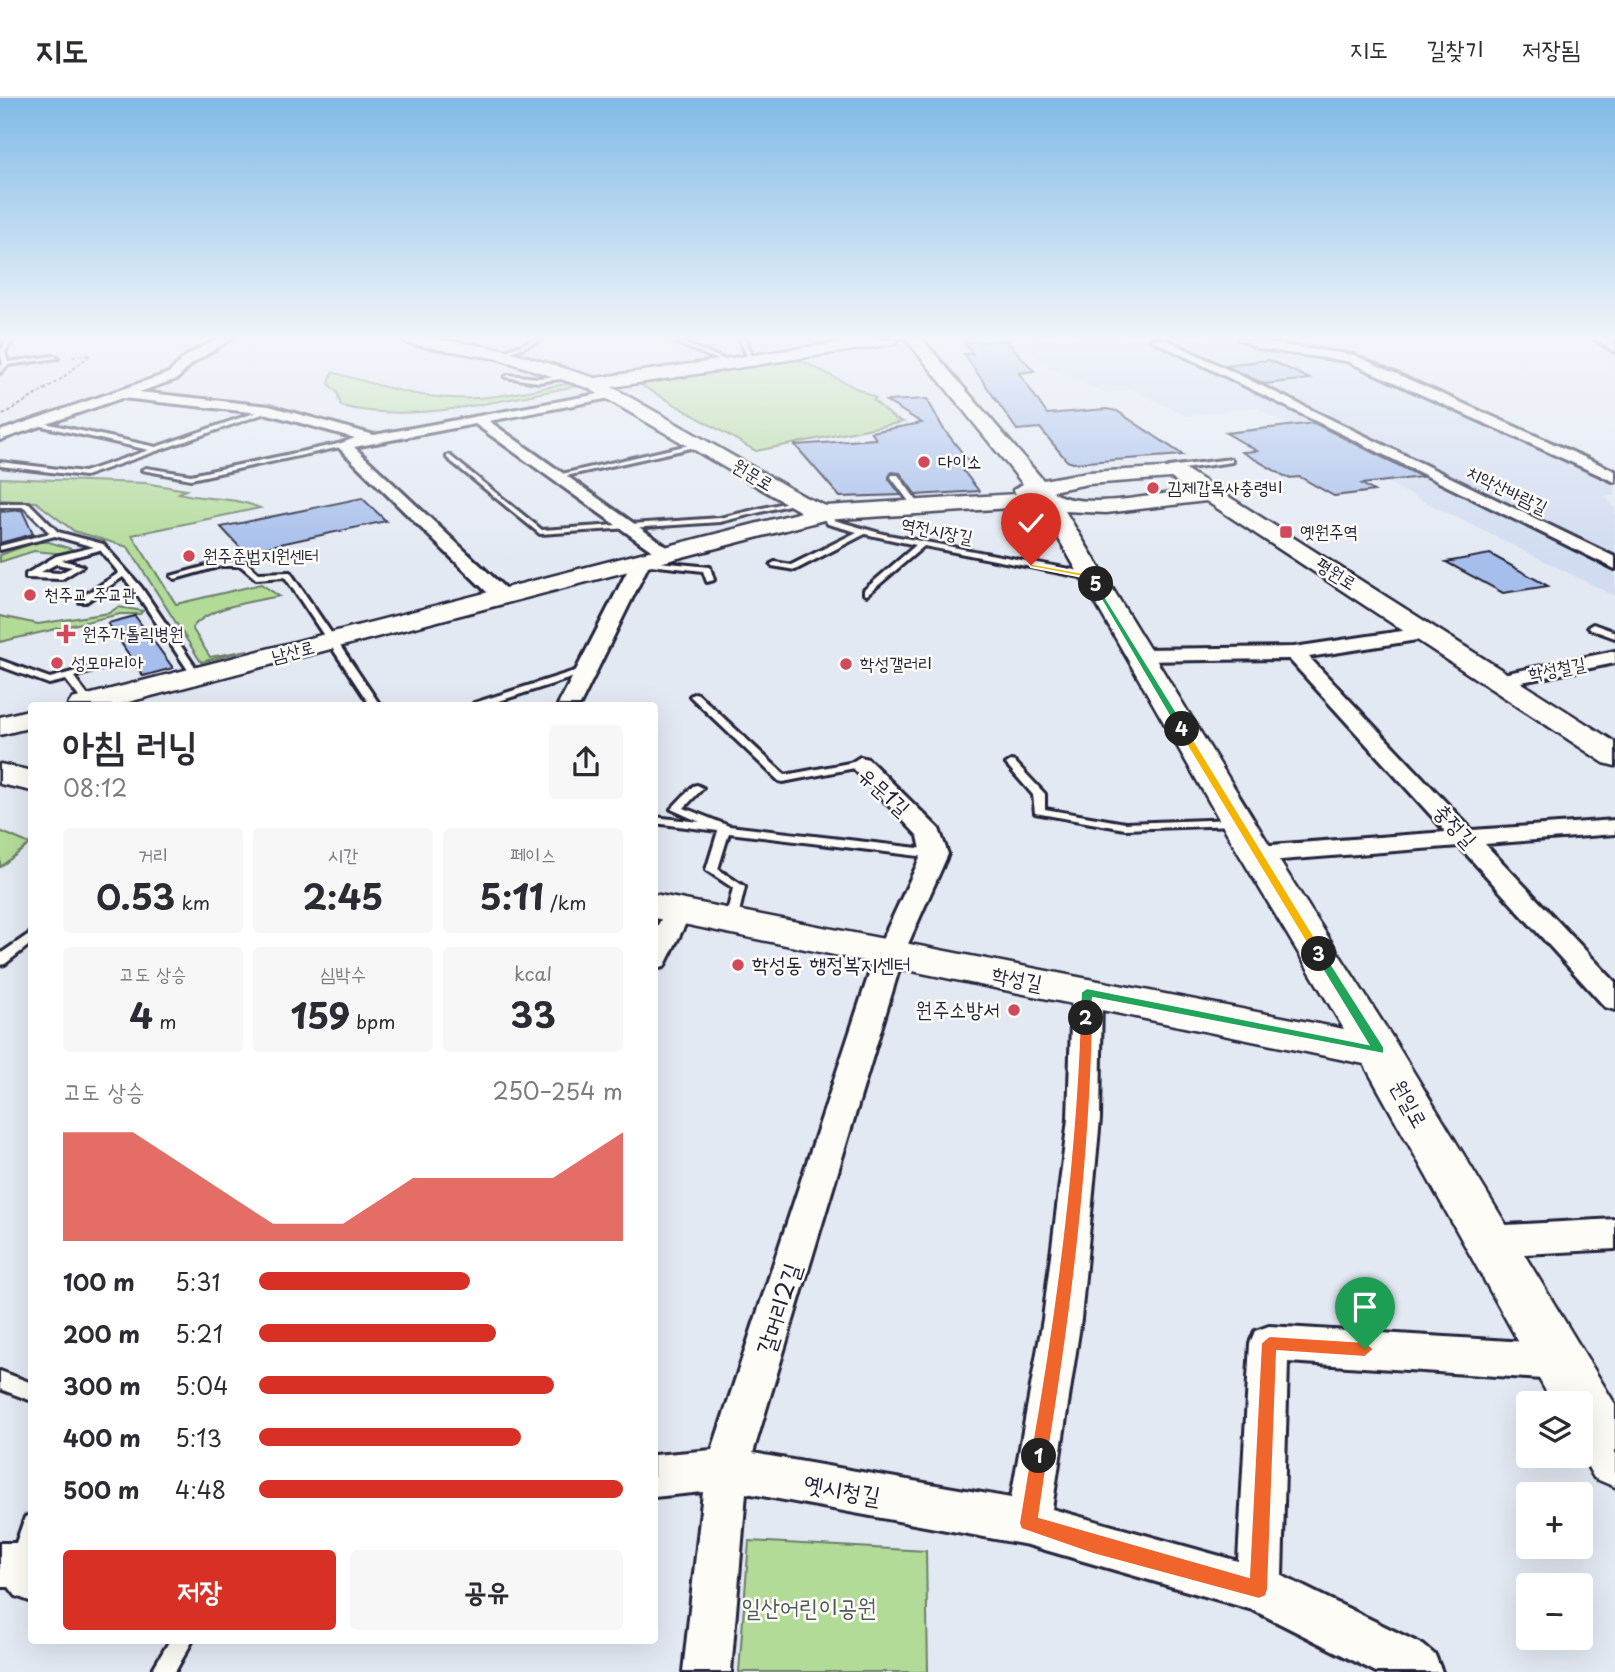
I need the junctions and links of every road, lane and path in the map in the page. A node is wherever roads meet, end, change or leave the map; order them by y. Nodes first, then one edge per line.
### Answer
1 (66, 412) edge
2 (262, 412) edge
3 (278, 412) edge
4 (504, 412) edge
5 (645, 412) edge
6 (978, 412) edge
7 (984, 412) edge
8 (1306, 412) edge
9 (1471, 412) edge
10 (477, 419) junction
11 (34, 423) junction
12 (0, 436) edge
13 (370, 439) junction
14 (343, 444) junction
15 (702, 444) junction
16 (156, 449) junction
17 (449, 457) dead end
18 (1230, 461) dead end
19 (0, 464) edge
20 (1169, 469) junction
21 (146, 470) dead end
22 (557, 476) junction
23 (895, 477) dead end
24 (1615, 477) edge
25 (1049, 494) junction
26 (1209, 494) junction
27 (797, 502) junction
28 (0, 505) edge
29 (916, 505) junction
30 (823, 513) junction
31 (625, 524) junction
32 (862, 532) junction
33 (55, 534) junction
34 (921, 545) junction
35 (0, 548) edge
36 (101, 548) junction
37 (668, 554) junction
38 (54, 561) junction
39 (640, 562) junction
40 (775, 564) dead end
41 (1615, 564) edge
42 (124, 573) junction
43 (175, 576) dead end
44 (1091, 576) junction
45 (709, 580) dead end
46 (867, 592) dead end
47 (503, 597) junction
48 (83, 600) dead end
49 (1593, 627) dead end
50 (1429, 633) junction
51 (1615, 635) edge
52 (333, 642) junction
53 (1294, 653) junction
54 (1139, 655) junction
55 (1615, 657) edge
56 (0, 663) edge
57 (102, 667) dead end
58 (584, 671) junction
59 (68, 676) junction
60 (197, 677) junction
61 (1498, 681) junction
62 (695, 696) dead end
63 (85, 702) edge
64 (94, 702) edge
65 (372, 702) edge
66 (487, 702) edge
67 (570, 702) edge
68 (28, 719) edge
69 (0, 726) edge
70 (1615, 756) edge
71 (860, 764) joint
72 (1011, 765) dead end
73 (0, 775) edge
74 (28, 780) edge
75 (697, 788) dead end
76 (658, 820) edge
77 (1615, 827) edge
78 (725, 828) junction
79 (1248, 838) junction
80 (1469, 840) junction
81 (935, 854) junction
82 (667, 908) edge
83 (731, 921) junction
84 (28, 939) edge
85 (658, 944) edge
86 (890, 953) junction
87 (0, 961) edge
88 (1087, 992) junction
89 (1615, 1000) edge
90 (1379, 1051) junction
91 (1615, 1234) edge
92 (1487, 1241) junction
93 (1269, 1343) joint
94 (1558, 1362) junction
95 (0, 1380) edge
96 (28, 1390) edge
97 (1615, 1458) edge
98 (727, 1469) junction
99 (658, 1476) edge
100 (1028, 1523) junction
101 (28, 1536) edge
102 (17, 1570) edge
103 (1259, 1589) junction
104 (180, 1644) edge
105 (162, 1672) edge
106 (707, 1672) edge
107 (1418, 1672) edge

1 - 11 street
2 - 16 lane
3 - 13 street
4 - 10 street
5 - 15 main road, 원문로
6 - 25 main road, 원일로
7 - 25 main road, 원일로
8 - 41 street, 치악산바람길
9 - 24 street
10 - 13 street
10 - 22 street
11 - 12 street
11 - 16 lane
13 - 14 street
14 - 21 lane
14 - 47 street
15 - 22 lane
15 - 27 main road, 원문로
16 - 19 lane
17 - 31 lane
18 - 20 lane
20 - 25 main road
20 - 26 main road, 평원로
22 - 31 street
23 - 29 lane
25 - 26 main road
25 - 29 main road, 원문로
25 - 44 main road, 원일로
26 - 50 main road, 평원로
27 - 30 main road, 원문로
27 - 31 lane
28 - 33 lane
29 - 30 main road, 원문로
30 - 32 lane, 역전시장길
30 - 37 main road, 남산로
31 - 37 street
32 - 34 lane, 역전시장길
32 - 40 lane
33 - 35 lane
33 - 36 lane
34 - 44 lane, 역전시장길
34 - 46 lane
36 - 38 lane
36 - 42 lane
37 - 39 main road, 남산로
38 - 38 lane
39 - 45 lane
39 - 47 main road, 남산로
39 - 58 street
42 - 48 lane
42 - 60 lane
43 - 52 lane
44 - 54 main road, 원일로
47 - 52 main road, 남산로
49 - 51 lane
50 - 53 street
50 - 61 main road, 평원로
52 - 60 main road, 남산로
52 - 65 lane
53 - 54 street
53 - 80 street, 충정길
54 - 79 main road, 원일로
55 - 61 street, 학성철길
56 - 59 lane
57 - 59 lane
58 - 66 lane
58 - 67 street
59 - 63 lane
60 - 64 main road, 남산로
61 - 70 main road, 평원로
62 - 71 lane, 유문1길
68 - 69 main road
71 - 81 street, 유문1길
72 - 79 lane
73 - 74 main road
75 - 78 lane
76 - 78 lane
77 - 80 street
78 - 81 lane
78 - 83 lane
79 - 80 street
79 - 90 main road, 원일로
80 - 89 street, 충정길
81 - 86 street
82 - 83 main road, 학성길
82 - 85 street
83 - 86 main road, 학성길
84 - 87 lane
86 - 88 main road, 학성길
86 - 98 street, 갈머리2길
88 - 90 main road, 학성길
88 - 100 street
90 - 92 main road, 원일로
91 - 92 street
92 - 94 main road, 원일로
93 - 94 street
93 - 103 street
94 - 97 main road, 원일로
95 - 96 lane
98 - 99 street, 옛시청길
98 - 100 street, 옛시청길
98 - 106 street, 갈머리2길
100 - 103 street, 옛시청길
101 - 102 lane
103 - 107 street, 옛시청길
104 - 105 lane

